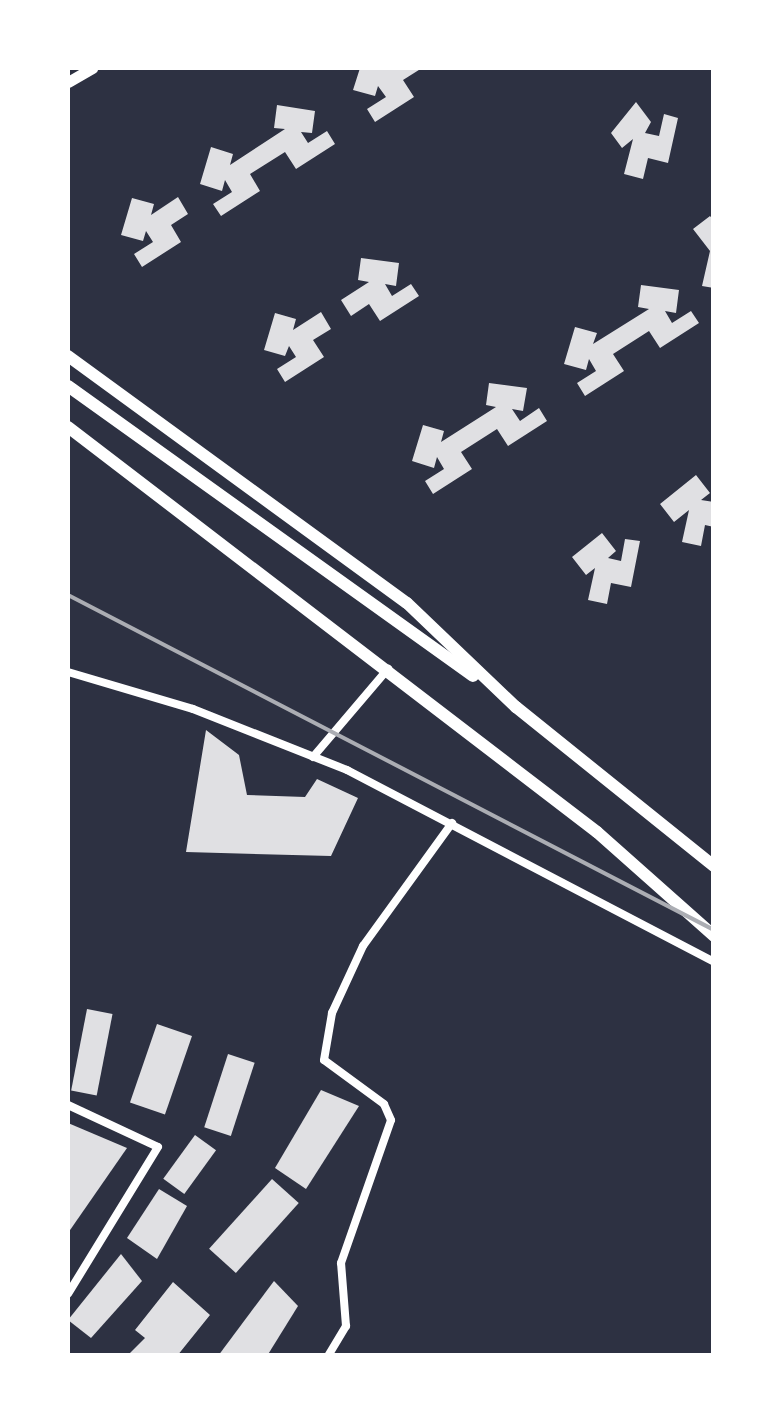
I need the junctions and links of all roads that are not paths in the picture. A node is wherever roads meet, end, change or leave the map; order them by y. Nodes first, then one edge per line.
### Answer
1 (92, 68) edge
2 (68, 82) edge
3 (68, 356) edge
4 (68, 377) edge
5 (68, 386) edge
6 (68, 427) edge
7 (135, 430) junction
8 (388, 668) junction
9 (68, 672) edge
10 (516, 707) junction
11 (313, 756) junction
12 (452, 823) junction
13 (714, 866) edge
14 (714, 936) edge
15 (714, 962) edge
16 (68, 1106) edge
17 (68, 1294) edge
18 (328, 1356) edge

1 - 2 main road
3 - 10 main road
4 - 7 main road
5 - 7 main road
6 - 8 main road
7 - 10 main road
8 - 11 street
8 - 14 main road
9 - 11 street
10 - 13 main road
11 - 12 street
12 - 15 street
12 - 18 street
16 - 17 street

